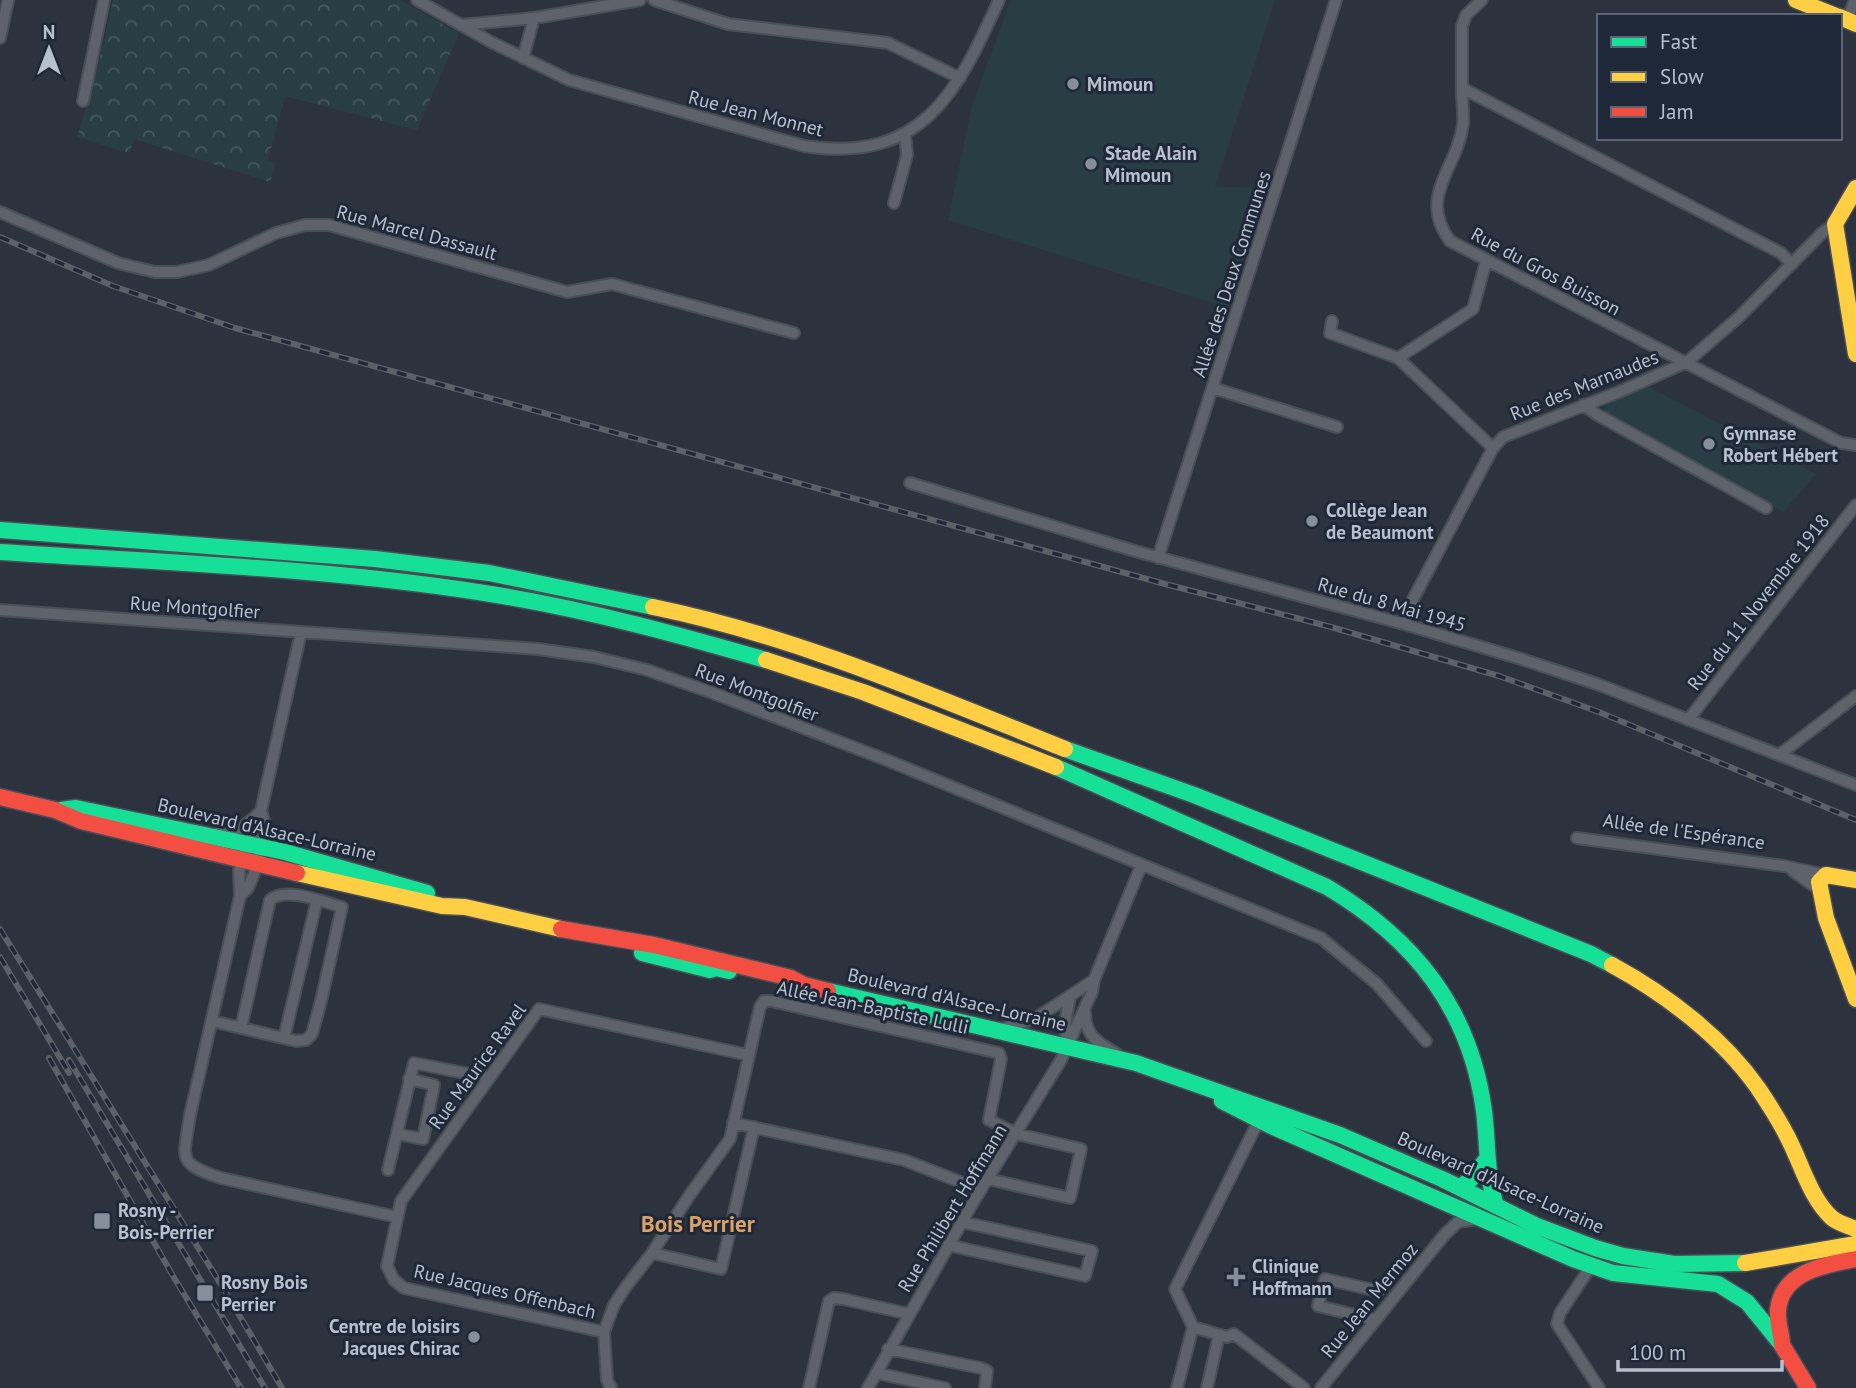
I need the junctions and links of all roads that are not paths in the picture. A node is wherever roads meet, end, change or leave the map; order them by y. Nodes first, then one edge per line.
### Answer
1 (8, 0) edge
2 (104, 0) edge
3 (417, 0) edge
4 (640, 0) edge
5 (654, 0) edge
6 (999, 0) edge
7 (1336, 0) edge
8 (1482, 0) edge
9 (1796, 0) edge
10 (1854, 0) edge
11 (1832, 14) edge
12 (534, 18) junction
13 (1845, 19) edge
14 (461, 25) junction
15 (0, 38) edge
16 (523, 58) junction
17 (960, 78) junction
18 (1462, 89) junction
19 (83, 101) dead end
20 (905, 135) junction
21 (1856, 188) edge
22 (894, 203) dead end
23 (0, 212) edge
24 (1835, 224) junction
25 (1486, 261) junction
26 (1793, 264) junction
27 (1332, 321) dead end
28 (794, 333) dead end
29 (1856, 354) edge
30 (1398, 358) junction
31 (1687, 362) junction
32 (1213, 388) junction
33 (1583, 405) junction
34 (1338, 427) dead end
35 (1856, 444) edge
36 (1493, 448) junction
37 (910, 483) dead end
38 (1856, 505) edge
39 (1766, 508) dead end
40 (0, 530) edge
41 (0, 552) edge
42 (1158, 558) junction
43 (0, 610) edge
44 (1404, 624) junction
45 (301, 632) junction
46 (1856, 695) edge
47 (1688, 720) junction
48 (1779, 755) junction
49 (1856, 785) edge
50 (0, 797) edge
51 (55, 810) junction
52 (258, 814) junction
53 (206, 835) junction
54 (1577, 838) dead end
55 (253, 846) junction
56 (248, 863) junction
57 (1141, 866) junction
58 (1784, 866) junction
59 (1855, 880) edge
60 (1828, 892) junction
61 (317, 900) junction
62 (465, 907) junction
63 (590, 936) junction
64 (632, 951) junction
65 (706, 957) junction
66 (1094, 980) junction
67 (803, 985) junction
68 (1070, 998) junction
69 (1856, 999) edge
70 (1085, 1009) junction
71 (212, 1021) junction
72 (241, 1028) junction
73 (998, 1030) junction
74 (284, 1038) junction
75 (1426, 1041) dead end
76 (1068, 1046) junction
77 (748, 1055) junction
78 (1131, 1062) junction
79 (489, 1078) junction
80 (409, 1079) junction
81 (1181, 1080) junction
82 (1259, 1120) junction
83 (733, 1123) junction
84 (754, 1127) junction
85 (397, 1133) junction
86 (1017, 1134) junction
87 (1485, 1161) junction
88 (388, 1170) dead end
89 (988, 1180) junction
90 (1460, 1188) junction
91 (981, 1190) junction
92 (1448, 1206) junction
93 (1496, 1206) junction
94 (397, 1217) junction
95 (1477, 1219) junction
96 (962, 1222) junction
97 (1856, 1229) edge
98 (1445, 1234) junction
99 (1526, 1240) junction
100 (1856, 1244) edge
101 (948, 1245) junction
102 (652, 1253) junction
103 (1856, 1259) edge
104 (1591, 1266) junction
105 (1378, 1291) dead end
106 (909, 1314) junction
107 (1376, 1320) junction
108 (1193, 1327) junction
109 (604, 1332) junction
110 (1219, 1335) junction
111 (1782, 1345) junction
112 (888, 1349) junction
113 (876, 1373) junction
114 (985, 1385) edge
115 (611, 1388) edge
116 (809, 1388) edge
117 (867, 1388) edge
118 (945, 1388) edge
119 (1177, 1388) edge
120 (1207, 1388) edge
121 (1304, 1388) edge
122 (1321, 1388) edge
123 (1599, 1388) edge
124 (1808, 1388) edge

1 - 15 street
2 - 19 street
3 - 14 street, Rue Jean Monnet
4 - 12 street
5 - 17 street
6 - 17 street, Rue Jean Monnet
7 - 32 street, Allée des Deux Communes
8 - 18 street, Rue du Gros Buisson
9 - 11 main road
10 - 13 street
12 - 14 street
12 - 16 street
14 - 16 street, Rue Jean Monnet
16 - 20 street, Rue Jean Monnet
17 - 20 street, Rue Jean Monnet
18 - 25 street, Rue du Gros Buisson
18 - 26 street
20 - 22 street
21 - 24 main road
23 - 28 street, Rue Marcel Dassault
24 - 26 street, Rue des Marnaudes
24 - 29 main road
25 - 30 street
25 - 31 street, Rue du Gros Buisson
26 - 31 street, Rue des Marnaudes
27 - 30 street
30 - 36 street
31 - 33 street, Rue des Marnaudes
31 - 35 street, Rue du Gros Buisson
32 - 34 street
32 - 42 street, Allée des Deux Communes
33 - 36 street, Rue des Marnaudes
33 - 39 street
36 - 44 street, Rue des Marnaudes
37 - 42 street, Rue du 8 Mai 1945
38 - 47 street, Rue du 11 Novembre 1918
40 - 97 main road
41 - 87 main road
42 - 44 street, Rue du 8 Mai 1945
43 - 45 street, Rue Montgolfier
44 - 47 street, Rue du 8 Mai 1945
45 - 52 street
45 - 57 street, Rue Montgolfier
46 - 48 street
47 - 48 street, Rue du 8 Mai 1945
48 - 49 street, Rue du 8 Mai 1945
50 - 51 main road, Boulevard d'Alsace-Lorraine
51 - 53 main road, Boulevard d'Alsace-Lorraine
51 - 56 main road, Boulevard d'Alsace-Lorraine
52 - 53 street
52 - 55 street
53 - 55 main road, Boulevard d'Alsace-Lorraine
54 - 58 street, Allée de l'Espérance
55 - 56 street
55 - 62 main road, Boulevard d'Alsace-Lorraine
56 - 62 main road, Boulevard d'Alsace-Lorraine
56 - 71 street
57 - 66 street, Rue Philibert Hoffmann
57 - 75 street, Rue Montgolfier
58 - 60 street, Allée de l'Espérance
58 - 60 street, Allée de l'Espérance
59 - 60 main road
60 - 69 main road
61 - 72 street
61 - 74 street
61 - 74 street
62 - 63 main road, Boulevard d'Alsace-Lorraine
63 - 64 main road, Boulevard d'Alsace-Lorraine
63 - 65 main road, Boulevard d'Alsace-Lorraine
64 - 65 main road
64 - 67 main road, Boulevard d'Alsace-Lorraine
65 - 67 main road, Boulevard d'Alsace-Lorraine
66 - 68 street
66 - 70 street, Rue Philibert Hoffmann
67 - 73 main road, Boulevard d'Alsace-Lorraine
68 - 73 street
68 - 76 street
70 - 76 street, Rue Philibert Hoffmann
70 - 78 street
71 - 72 street
71 - 94 street
72 - 74 street
73 - 76 main road, Boulevard d'Alsace-Lorraine
76 - 78 main road, Boulevard d'Alsace-Lorraine
76 - 86 street, Rue Philibert Hoffmann
77 - 79 street, Rue Maurice Ravel
77 - 83 street, Allée Jean-Baptiste Lulli
77 - 86 street, Allée Jean-Baptiste Lulli
78 - 81 main road, Boulevard d'Alsace-Lorraine
79 - 80 street
79 - 94 street, Rue Maurice Ravel
80 - 85 street
80 - 85 street
81 - 82 main road, Boulevard d'Alsace-Lorraine
81 - 90 main road, Boulevard d'Alsace-Lorraine
82 - 92 main road, Boulevard d'Alsace-Lorraine
82 - 108 street
83 - 84 street
83 - 102 street, Allée Jean-Baptiste Lulli
84 - 91 street
84 - 102 street
85 - 88 street
86 - 89 street, Rue Philibert Hoffmann
86 - 89 street
87 - 90 main road
87 - 93 main road
89 - 91 street, Rue Philibert Hoffmann
90 - 92 street
90 - 93 main road, Boulevard d'Alsace-Lorraine
91 - 96 street, Rue Philibert Hoffmann
92 - 95 main road, Boulevard d'Alsace-Lorraine
92 - 98 street
93 - 99 main road
93 - 100 main road, Boulevard d'Alsace-Lorraine
94 - 109 street, Rue Jacques Offenbach
95 - 98 street, Rue Jean Mermoz
95 - 99 main road, Boulevard d'Alsace-Lorraine
96 - 101 street, Rue Philibert Hoffmann
96 - 101 street
98 - 107 street, Rue Jean Mermoz
99 - 104 main road, Boulevard d'Alsace-Lorraine
101 - 106 street, Rue Philibert Hoffmann
102 - 109 street, Allée Jean-Baptiste Lulli
103 - 111 main road
104 - 111 main road, Boulevard d'Alsace-Lorraine
104 - 123 street
105 - 107 street
106 - 112 street, Rue Philibert Hoffmann
106 - 116 street
107 - 122 street, Rue Jean Mermoz
108 - 110 street
108 - 119 street
109 - 115 street, Rue Jacques Offenbach
110 - 120 street
110 - 121 street
111 - 124 main road, Boulevard d'Alsace-Lorraine
112 - 113 street, Rue Philibert Hoffmann
112 - 114 street
113 - 117 street, Rue Philibert Hoffmann
113 - 118 street

